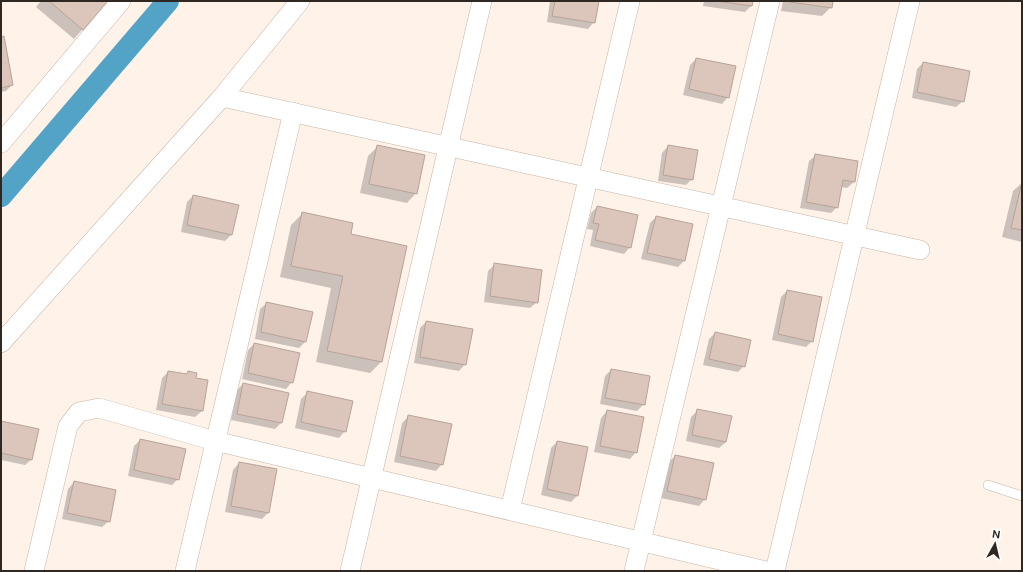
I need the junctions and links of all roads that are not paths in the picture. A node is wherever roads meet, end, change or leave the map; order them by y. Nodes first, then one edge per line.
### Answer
1 (121, 1) edge
2 (300, 1) edge
3 (482, 1) edge
4 (630, 1) edge
5 (770, 1) edge
6 (910, 1) edge
7 (222, 97) junction
8 (293, 112) junction
9 (1, 143) edge
10 (450, 146) junction
11 (588, 177) junction
12 (721, 206) junction
13 (855, 235) junction
14 (920, 250) dead end
15 (1, 343) edge
16 (215, 441) junction
17 (372, 477) junction
18 (988, 485) dead end
19 (1022, 496) edge
20 (510, 510) junction
21 (641, 541) junction
22 (34, 571) edge
23 (185, 571) edge
24 (350, 571) edge
25 (634, 571) edge
26 (766, 571) edge
27 (775, 571) edge

1 - 9 street
2 - 7 street
3 - 10 street
4 - 11 street
5 - 12 street
6 - 13 street
7 - 8 street
7 - 15 street
8 - 10 street
8 - 16 street
10 - 11 street
10 - 17 street
11 - 12 street
11 - 20 street
12 - 13 street
12 - 21 street
13 - 14 street
13 - 27 street
16 - 17 street
16 - 22 street
16 - 23 street
17 - 20 street
17 - 24 street
18 - 19 lane
20 - 21 street
21 - 25 street
21 - 26 street

